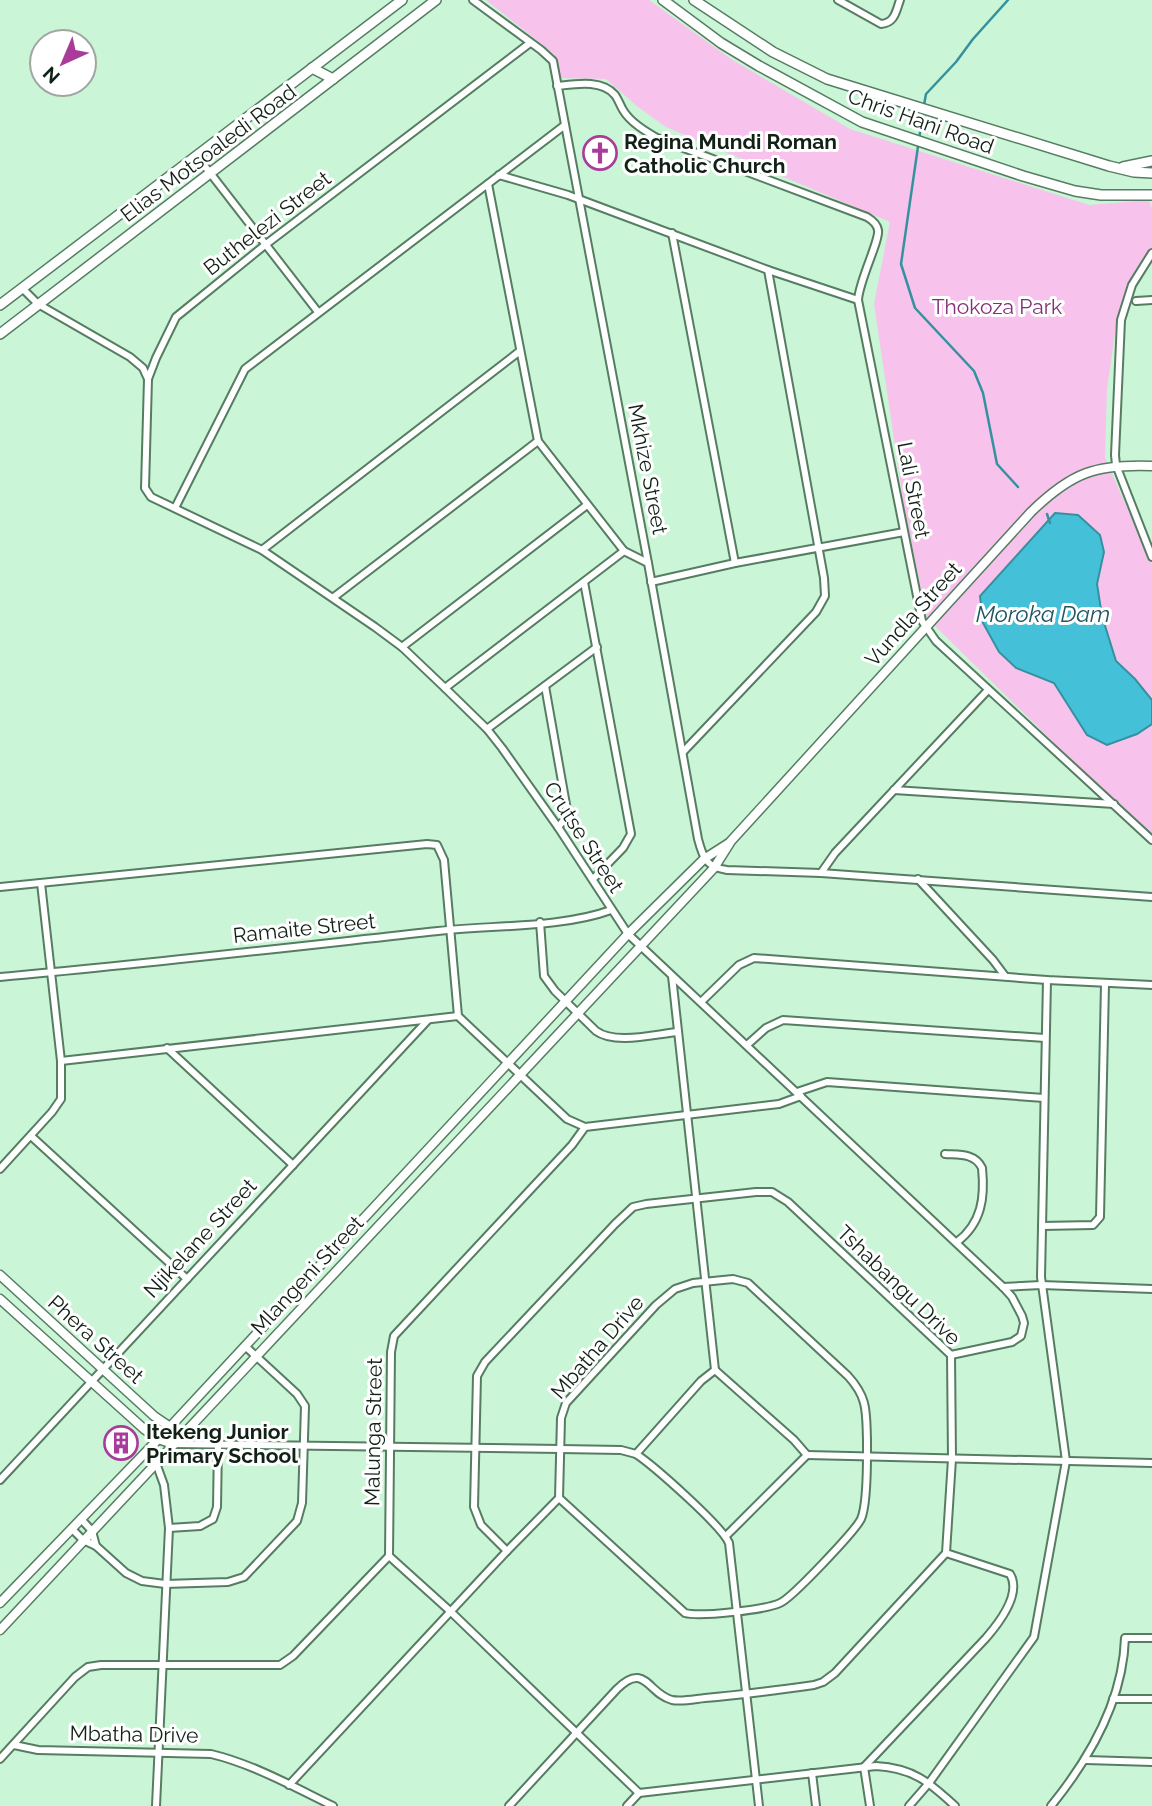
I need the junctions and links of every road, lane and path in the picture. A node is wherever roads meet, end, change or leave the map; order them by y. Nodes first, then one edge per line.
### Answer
1 (402, 0) edge
2 (436, 0) edge
3 (473, 0) edge
4 (663, 0) edge
5 (694, 0) edge
6 (838, 0) edge
7 (900, 0) edge
8 (530, 43) junction
9 (312, 68) junction
10 (333, 79) junction
11 (557, 86) junction
12 (565, 125) junction
13 (197, 156) junction
14 (1152, 161) edge
15 (1152, 167) edge
16 (1123, 169) junction
17 (211, 173) junction
18 (1152, 173) edge
19 (499, 175) junction
20 (488, 184) junction
21 (1152, 195) edge
22 (579, 199) junction
23 (672, 233) junction
24 (265, 245) junction
25 (1152, 253) edge
26 (768, 270) junction
27 (22, 288) junction
28 (858, 300) junction
29 (1152, 300) edge
30 (1136, 301) dead end
31 (0, 304) edge
32 (38, 304) junction
33 (318, 312) junction
34 (0, 334) edge
35 (520, 351) junction
36 (148, 379) junction
37 (538, 442) junction
38 (1116, 465) junction
39 (1152, 467) edge
40 (151, 497) joint
41 (587, 505) junction
42 (175, 508) junction
43 (904, 532) junction
44 (818, 548) junction
45 (262, 550) junction
46 (624, 551) junction
47 (1152, 557) edge
48 (648, 563) junction
49 (735, 563) junction
50 (583, 582) junction
51 (651, 582) junction
52 (334, 597) junction
53 (925, 627) junction
54 (597, 647) junction
55 (402, 648) junction
56 (545, 686) junction
57 (445, 688) junction
58 (988, 690) junction
59 (487, 729) junction
60 (683, 752) junction
61 (894, 790) junction
62 (1114, 804) junction
63 (558, 827) junction
64 (1152, 840) edge
65 (731, 841) junction
66 (704, 859) junction
67 (714, 868) junction
68 (821, 873) junction
69 (593, 879) junction
70 (918, 879) junction
71 (41, 883) junction
72 (0, 887) edge
73 (1152, 897) edge
74 (611, 910) junction
75 (540, 922) junction
76 (450, 929) junction
77 (628, 934) junction
78 (640, 945) junction
79 (51, 972) junction
80 (672, 976) junction
81 (1005, 976) junction
82 (0, 977) edge
83 (1047, 980) junction
84 (1105, 984) junction
85 (1152, 985) edge
86 (701, 1002) junction
87 (566, 1003) junction
88 (578, 1014) junction
89 (458, 1016) junction
90 (427, 1021) junction
91 (678, 1032) junction
92 (1045, 1038) junction
93 (747, 1045) junction
94 (167, 1048) junction
95 (61, 1062) junction
96 (508, 1063) junction
97 (519, 1074) junction
98 (799, 1094) junction
99 (1044, 1098) junction
100 (686, 1116) junction
101 (585, 1127) junction
102 (31, 1136) junction
103 (945, 1154) dead end
104 (293, 1165) junction
105 (0, 1169) edge
106 (696, 1199) junction
107 (1042, 1226) junction
108 (957, 1242) junction
109 (0, 1275) edge
110 (187, 1279) junction
111 (706, 1282) junction
112 (1041, 1285) junction
113 (1003, 1287) junction
114 (1152, 1289) edge
115 (0, 1298) edge
116 (245, 1346) junction
117 (951, 1354) junction
118 (256, 1356) junction
119 (103, 1369) junction
120 (715, 1370) junction
121 (90, 1383) junction
122 (169, 1428) junction
123 (182, 1435) junction
124 (158, 1439) junction
125 (200, 1443) junction
126 (218, 1443) junction
127 (173, 1444) junction
128 (304, 1444) junction
129 (389, 1445) junction
130 (474, 1447) junction
131 (559, 1449) junction
132 (636, 1454) junction
133 (807, 1455) junction
134 (867, 1457) junction
135 (952, 1459) junction
136 (1066, 1461) junction
137 (156, 1463) junction
138 (1152, 1463) edge
139 (0, 1466) edge
140 (7, 1472) junction
141 (0, 1480) edge
142 (559, 1498) junction
143 (81, 1519) junction
144 (169, 1528) junction
145 (72, 1529) junction
146 (92, 1531) junction
147 (726, 1536) junction
148 (83, 1540) junction
149 (96, 1546) junction
150 (507, 1551) junction
151 (946, 1553) junction
152 (389, 1556) junction
153 (165, 1584) junction
154 (0, 1603) edge
155 (738, 1611) junction
156 (450, 1612) junction
157 (0, 1630) edge
158 (1152, 1638) edge
159 (163, 1666) junction
160 (748, 1694) junction
161 (1113, 1699) junction
162 (1152, 1699) edge
163 (577, 1733) junction
164 (14, 1745) junction
165 (158, 1752) junction
166 (0, 1759) edge
167 (1086, 1760) junction
168 (1152, 1762) edge
169 (864, 1766) junction
170 (812, 1773) junction
171 (756, 1780) junction
172 (929, 1783) junction
173 (289, 1785) junction
174 (639, 1793) junction
175 (156, 1806) edge
176 (332, 1806) edge
177 (509, 1806) edge
178 (627, 1806) edge
179 (759, 1806) edge
180 (816, 1806) edge
181 (870, 1806) edge
182 (909, 1806) edge
183 (955, 1806) edge
184 (1051, 1806) edge

1 - 9 main road, Elias Motsoaledi Road
2 - 10 main road, Elias Motsoaledi Road
3 - 8 street, Mkhize Street
4 - 21 main road, Chris Hani Road
5 - 16 main road, Chris Hani Road
6 - 7 street
8 - 11 street, Mkhize Street
8 - 24 street, Buthelezi Street
9 - 10 main road
9 - 13 main road, Elias Motsoaledi Road
10 - 17 main road, Elias Motsoaledi Road
11 - 12 street, Mkhize Street
11 - 28 street, Lali Street
12 - 19 street
12 - 22 street, Mkhize Street
13 - 17 street
13 - 27 main road, Elias Motsoaledi Road
14 - 16 main road
15 - 16 main road, Chris Hani Road
16 - 18 main road, Chris Hani Road
17 - 24 street
17 - 32 main road, Elias Motsoaledi Road
19 - 20 street
19 - 22 street
20 - 33 street
20 - 35 street
22 - 23 street
22 - 48 street, Mkhize Street
23 - 26 street
23 - 49 street
24 - 33 street
24 - 36 street, Buthelezi Street
25 - 38 street
26 - 28 street
26 - 44 street
27 - 31 main road, Elias Motsoaledi Road
27 - 32 street
28 - 43 street, Lali Street
29 - 30 street
32 - 34 main road, Elias Motsoaledi Road
32 - 36 street
33 - 42 street
35 - 37 street
35 - 45 street
36 - 40 street, Buthelezi Street
37 - 41 street
37 - 52 street
38 - 39 street, Vundla Street
38 - 47 street
38 - 53 street, Vundla Street
40 - 42 street, Crutse Street
41 - 46 street
41 - 55 street
42 - 45 street, Crutse Street
43 - 44 street
43 - 53 street, Lali Street
44 - 49 street
44 - 60 street
45 - 52 street, Crutse Street
46 - 48 street
46 - 50 street
48 - 51 street, Mkhize Street
49 - 51 street
50 - 54 street
50 - 57 street
51 - 60 street, Mkhize Street
52 - 55 street, Crutse Street
53 - 58 street, Lali Street
53 - 65 street, Vundla Street
54 - 56 street
54 - 69 street
55 - 57 street, Crutse Street
56 - 59 street
56 - 63 street
57 - 59 street, Crutse Street
58 - 61 street
58 - 62 street, Lali Street
59 - 63 street, Crutse Street
60 - 66 street, Mkhize Street
61 - 62 street
61 - 68 street
62 - 64 street, Lali Street
63 - 69 street, Crutse Street
65 - 66 street, Vundla Street
65 - 67 street, Vundla Street
66 - 67 street
66 - 77 street, Vundla Street
67 - 68 street
67 - 78 street, Vundla Street
68 - 70 street
69 - 74 street, Crutse Street
70 - 73 street
70 - 81 street
71 - 72 street
71 - 76 street
71 - 79 street
74 - 75 street, Ramaite Street
74 - 77 street, Crutse Street
75 - 76 street, Ramaite Street
75 - 87 street
76 - 79 street, Ramaite Street
76 - 89 street
77 - 78 street, Crutse Street
77 - 87 street, Mlangeni Street
78 - 80 street, Crutse Street
78 - 88 street, Mlangeni Street
79 - 82 street, Ramaite Street
79 - 95 street
80 - 86 street, Crutse Street
80 - 91 street
81 - 83 street
81 - 86 street
83 - 84 street
83 - 92 street
84 - 85 street
84 - 107 street
86 - 93 street, Crutse Street
87 - 88 street
87 - 96 street, Mlangeni Street
88 - 91 street
88 - 97 street, Mlangeni Street
89 - 90 street
89 - 96 street
90 - 94 street
90 - 104 street, Njikelane Street
91 - 100 street
92 - 93 street
92 - 99 street
93 - 98 street, Crutse Street
94 - 95 street
94 - 104 street
95 - 102 street
96 - 97 street
96 - 116 street, Mlangeni Street
97 - 101 street
97 - 118 street, Mlangeni Street
98 - 99 street
98 - 100 street
98 - 108 street, Crutse Street
99 - 107 street
100 - 101 street
100 - 106 street
101 - 129 street, Malunga Street
102 - 105 street
102 - 110 street
103 - 108 street
104 - 110 street, Njikelane Street
106 - 111 street
106 - 117 street, Tshabangu Drive
106 - 130 street, Tshabangu Drive
107 - 112 street
108 - 113 street, Crutse Street
109 - 119 street, Phera Street
110 - 119 street, Njikelane Street
111 - 120 street
111 - 131 street, Mbatha Drive
111 - 134 street, Mbatha Drive
112 - 113 street
112 - 114 street
112 - 136 street
113 - 117 street, Crutse Street
115 - 121 street, Phera Street
116 - 118 street
116 - 122 street, Mlangeni Street
117 - 135 street, Tshabangu Drive
118 - 123 street, Mlangeni Street
118 - 128 street
119 - 121 street, Njikelane Street
119 - 122 street, Phera Street
120 - 132 street
120 - 133 street
121 - 124 street, Phera Street
121 - 140 street, Njikelane Street
122 - 123 street, Phera Street
122 - 124 street, Mlangeni Street
123 - 125 street
123 - 127 street, Mlangeni Street
124 - 127 street
124 - 143 street, Mlangeni Street
125 - 126 street
125 - 127 street
126 - 128 street
126 - 144 street
127 - 137 street, Mlangeni Street
128 - 129 street
128 - 153 street
129 - 130 street
129 - 152 street, Malunga Street
130 - 131 street
130 - 150 street, Tshabangu Drive
131 - 132 street
131 - 142 street, Mbatha Drive
132 - 147 street
133 - 134 street
133 - 147 street
134 - 135 street
134 - 155 street, Mbatha Drive
135 - 136 street
135 - 151 street, Tshabangu Drive
136 - 138 street
136 - 172 street
137 - 144 street
137 - 146 street, Mlangeni Street
139 - 140 street
140 - 141 street, Njikelane Street
142 - 150 street
142 - 155 street, Mbatha Drive
143 - 145 street, Mlangeni Street
143 - 146 street
144 - 153 street
145 - 148 street
145 - 154 street, Mlangeni Street
146 - 148 street, Mlangeni Street
146 - 149 street
147 - 155 street
148 - 149 street
148 - 157 street, Mlangeni Street
149 - 153 street
150 - 156 street
151 - 160 street
151 - 169 street
152 - 156 street
152 - 159 street
153 - 159 street
155 - 160 street
156 - 163 street
156 - 173 street
158 - 161 street
159 - 164 street
159 - 165 street
160 - 163 street
160 - 171 street
161 - 162 street
161 - 167 street
163 - 174 street
163 - 177 street
164 - 165 street, Mbatha Drive
164 - 166 street
165 - 173 street, Mbatha Drive
165 - 175 street
167 - 168 street
167 - 184 street
169 - 170 street
169 - 172 street
169 - 181 street
170 - 171 street
170 - 180 street
171 - 174 street
171 - 179 street
172 - 182 street
172 - 183 street
173 - 176 street, Mbatha Drive
174 - 178 street

